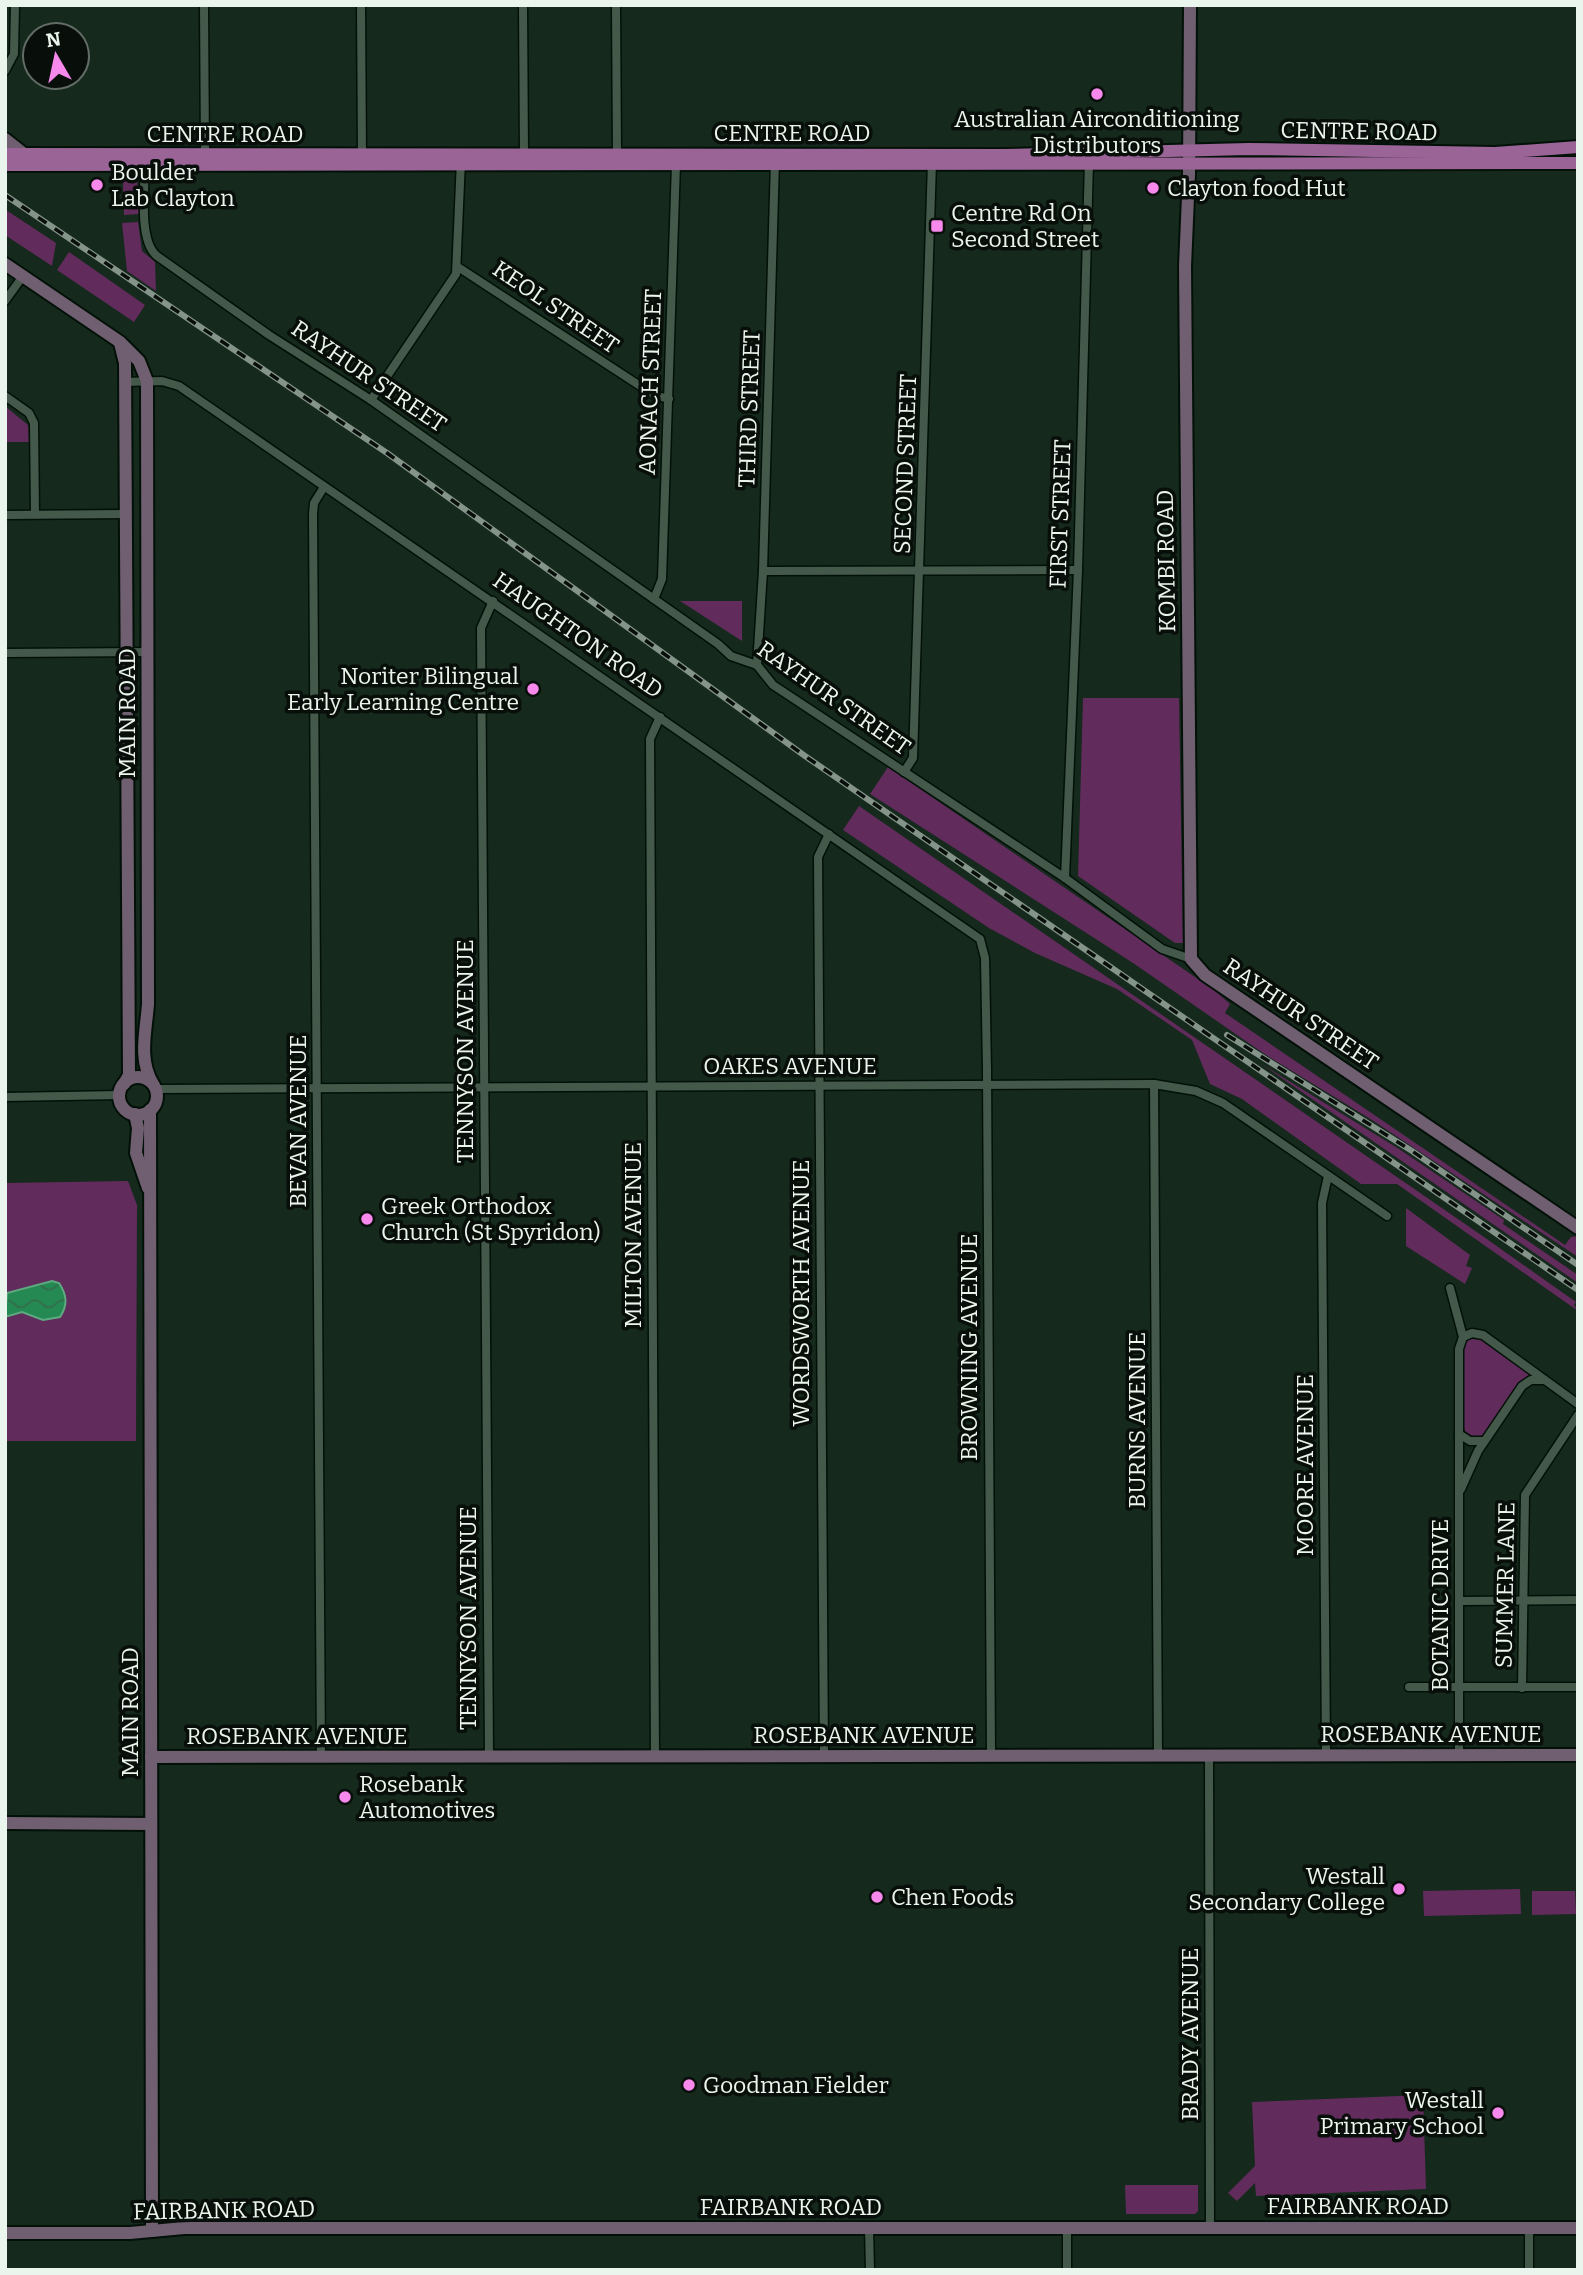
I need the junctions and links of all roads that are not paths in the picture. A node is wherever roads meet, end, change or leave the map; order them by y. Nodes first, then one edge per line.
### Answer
1 (15, 5) edge
2 (204, 5) edge
3 (361, 5) edge
4 (523, 5) edge
5 (616, 5) edge
6 (1190, 5) edge
7 (5, 71) edge
8 (5, 139) edge
9 (1578, 147) edge
10 (1189, 149) junction
11 (5, 153) edge
12 (24, 154) junction
13 (205, 154) junction
14 (524, 154) junction
15 (1089, 158) junction
16 (362, 159) junction
17 (461, 159) junction
18 (617, 159) junction
19 (775, 159) junction
20 (932, 159) junction
21 (145, 160) junction
22 (676, 163) junction
23 (1189, 163) junction
24 (1578, 163) edge
25 (5, 165) edge
26 (5, 264) edge
27 (458, 267) junction
28 (23, 276) junction
29 (5, 301) edge
30 (120, 342) junction
31 (147, 381) junction
32 (124, 382) junction
33 (5, 396) edge
34 (669, 399) junction
35 (370, 400) junction
36 (324, 487) junction
37 (36, 514) junction
38 (126, 514) junction
39 (5, 515) edge
40 (126, 570) junction
41 (148, 570) junction
42 (921, 570) junction
43 (1078, 570) junction
44 (763, 571) junction
45 (653, 599) junction
46 (493, 601) junction
47 (127, 652) junction
48 (148, 652) junction
49 (5, 653) edge
50 (757, 665) junction
51 (660, 717) junction
52 (904, 772) junction
53 (829, 834) junction
54 (149, 855) junction
55 (128, 856) junction
56 (1065, 878) junction
57 (980, 939) joint
58 (1191, 959) junction
59 (987, 1084) junction
60 (1154, 1084) junction
61 (819, 1085) junction
62 (154, 1086) junction
63 (652, 1086) junction
64 (484, 1087) junction
65 (317, 1088) junction
66 (122, 1090) junction
67 (5, 1097) edge
68 (150, 1110) junction
69 (135, 1114) junction
70 (1328, 1176) junction
71 (149, 1192) junction
72 (1387, 1216) dead end
73 (1578, 1228) edge
74 (1450, 1288) dead end
75 (1463, 1337) junction
76 (1544, 1380) junction
77 (1578, 1404) edge
78 (1578, 1415) edge
79 (1459, 1434) junction
80 (1485, 1441) junction
81 (1459, 1498) junction
82 (1523, 1600) junction
83 (1578, 1600) edge
84 (1460, 1601) junction
85 (1409, 1687) dead end
86 (1459, 1687) junction
87 (1578, 1687) edge
88 (1522, 1688) junction
89 (991, 1755) junction
90 (1158, 1755) junction
91 (1209, 1755) junction
92 (1326, 1755) junction
93 (1459, 1755) junction
94 (1578, 1755) edge
95 (489, 1756) junction
96 (655, 1756) junction
97 (824, 1756) junction
98 (151, 1757) junction
99 (321, 1758) junction
100 (5, 1823) edge
101 (151, 1824) junction
102 (1529, 2227) junction
103 (869, 2228) junction
104 (1067, 2228) junction
105 (1210, 2228) junction
106 (1578, 2228) edge
107 (152, 2231) junction
108 (5, 2233) edge
109 (870, 2270) edge
110 (1067, 2270) edge
111 (1529, 2270) edge

1 - 7 street
2 - 13 street
3 - 16 street
4 - 14 street
5 - 18 street
6 - 10 main road, KOMBI ROAD
8 - 12 main road
9 - 10 main road, CENTRE ROAD
10 - 15 main road, CENTRE ROAD
10 - 23 main road, KOMBI ROAD
11 - 12 main road, CENTRE ROAD
12 - 21 main road, CENTRE ROAD
13 - 16 main road, CENTRE ROAD
13 - 21 main road, CENTRE ROAD
14 - 17 main road, CENTRE ROAD
14 - 18 main road, CENTRE ROAD
15 - 20 main road, CENTRE ROAD
15 - 23 main road, CENTRE ROAD
15 - 43 street, FIRST STREET
16 - 17 main road, CENTRE ROAD
16 - 21 main road, CENTRE ROAD
17 - 18 main road, CENTRE ROAD
17 - 27 street
18 - 19 main road, CENTRE ROAD
18 - 22 main road, CENTRE ROAD
19 - 20 main road, CENTRE ROAD
19 - 22 main road, CENTRE ROAD
19 - 44 street, THIRD STREET
20 - 42 street, SECOND STREET
21 - 25 main road, CENTRE ROAD
21 - 35 street, RAYHUR STREET
22 - 34 street, AONACH STREET
23 - 24 main road, CENTRE ROAD
23 - 58 main road, KOMBI ROAD
26 - 28 main road
27 - 34 street, KEOL STREET
27 - 35 street
28 - 29 street
28 - 30 main road
30 - 31 main road
30 - 32 main road
31 - 32 street, HAUGHTON ROAD
31 - 36 street, HAUGHTON ROAD
31 - 41 main road, MAIN ROAD
32 - 38 main road, MAIN ROAD
33 - 37 street
34 - 45 street, AONACH STREET
35 - 45 street, RAYHUR STREET
36 - 46 street, HAUGHTON ROAD
36 - 65 street, BEVAN AVENUE
37 - 38 street
37 - 39 street
38 - 40 main road, MAIN ROAD
40 - 41 main road
40 - 47 main road, MAIN ROAD
41 - 48 main road, MAIN ROAD
42 - 43 street
42 - 44 street
42 - 52 street, SECOND STREET
43 - 56 street, FIRST STREET
44 - 50 street, THIRD STREET
45 - 50 street, RAYHUR STREET
46 - 51 street, HAUGHTON ROAD
46 - 64 street, TENNYSON AVENUE
47 - 48 street
47 - 49 street
47 - 55 main road, MAIN ROAD
48 - 54 main road, MAIN ROAD
50 - 52 street, RAYHUR STREET
51 - 53 street, HAUGHTON ROAD
51 - 63 street, MILTON AVENUE
52 - 56 street, RAYHUR STREET
53 - 57 street, HAUGHTON ROAD
53 - 61 street, WORDSWORTH AVENUE
54 - 55 main road
54 - 62 main road, MAIN ROAD
55 - 66 main road, MAIN ROAD
56 - 58 street, RAYHUR STREET
57 - 59 street, BROWNING AVENUE
58 - 73 main road, RAYHUR STREET
59 - 60 street, OAKES AVENUE
59 - 61 street, OAKES AVENUE
59 - 89 street, BROWNING AVENUE
60 - 70 street, OAKES AVENUE
60 - 90 street, BURNS AVENUE
61 - 63 street, OAKES AVENUE
61 - 97 street, WORDSWORTH AVENUE
62 - 65 street, OAKES AVENUE
62 - 66 main road
62 - 68 main road
63 - 64 street, OAKES AVENUE
63 - 96 street, MILTON AVENUE
64 - 65 street, OAKES AVENUE
64 - 95 street, TENNYSON AVENUE
65 - 99 street, BEVAN AVENUE
66 - 67 street
66 - 69 main road
68 - 69 main road
68 - 71 main road, MAIN ROAD
69 - 71 main road, MAIN ROAD
70 - 72 street, OAKES AVENUE
70 - 92 street, MOORE AVENUE
71 - 98 main road, MAIN ROAD
74 - 75 street, BOTANIC DRIVE
75 - 76 street
75 - 79 street, BOTANIC DRIVE
76 - 77 street
76 - 80 street, BOTANIC DRIVE
78 - 82 street, SUMMER LANE
79 - 80 street
79 - 81 street, BOTANIC DRIVE
80 - 81 street, BOTANIC DRIVE
81 - 84 street, BOTANIC DRIVE
82 - 83 street
82 - 84 street
82 - 88 street, SUMMER LANE
84 - 86 street, BOTANIC DRIVE
85 - 86 street
86 - 88 street
86 - 93 street, BOTANIC DRIVE
87 - 88 street
89 - 90 main road, ROSEBANK AVENUE
89 - 97 main road, ROSEBANK AVENUE
90 - 91 main road, ROSEBANK AVENUE
91 - 92 main road, ROSEBANK AVENUE
91 - 105 street, BRADY AVENUE
92 - 93 main road, ROSEBANK AVENUE
93 - 94 main road, ROSEBANK AVENUE
95 - 96 main road, ROSEBANK AVENUE
95 - 99 main road, ROSEBANK AVENUE
96 - 97 main road, ROSEBANK AVENUE
98 - 99 main road, ROSEBANK AVENUE
98 - 101 main road, MAIN ROAD
100 - 101 main road
101 - 107 main road, MAIN ROAD
102 - 105 main road, FAIRBANK ROAD
102 - 106 main road, FAIRBANK ROAD
102 - 111 street
103 - 104 main road, FAIRBANK ROAD
103 - 107 main road, FAIRBANK ROAD
103 - 109 street
104 - 105 main road, FAIRBANK ROAD
104 - 110 street
107 - 108 main road, FAIRBANK ROAD

